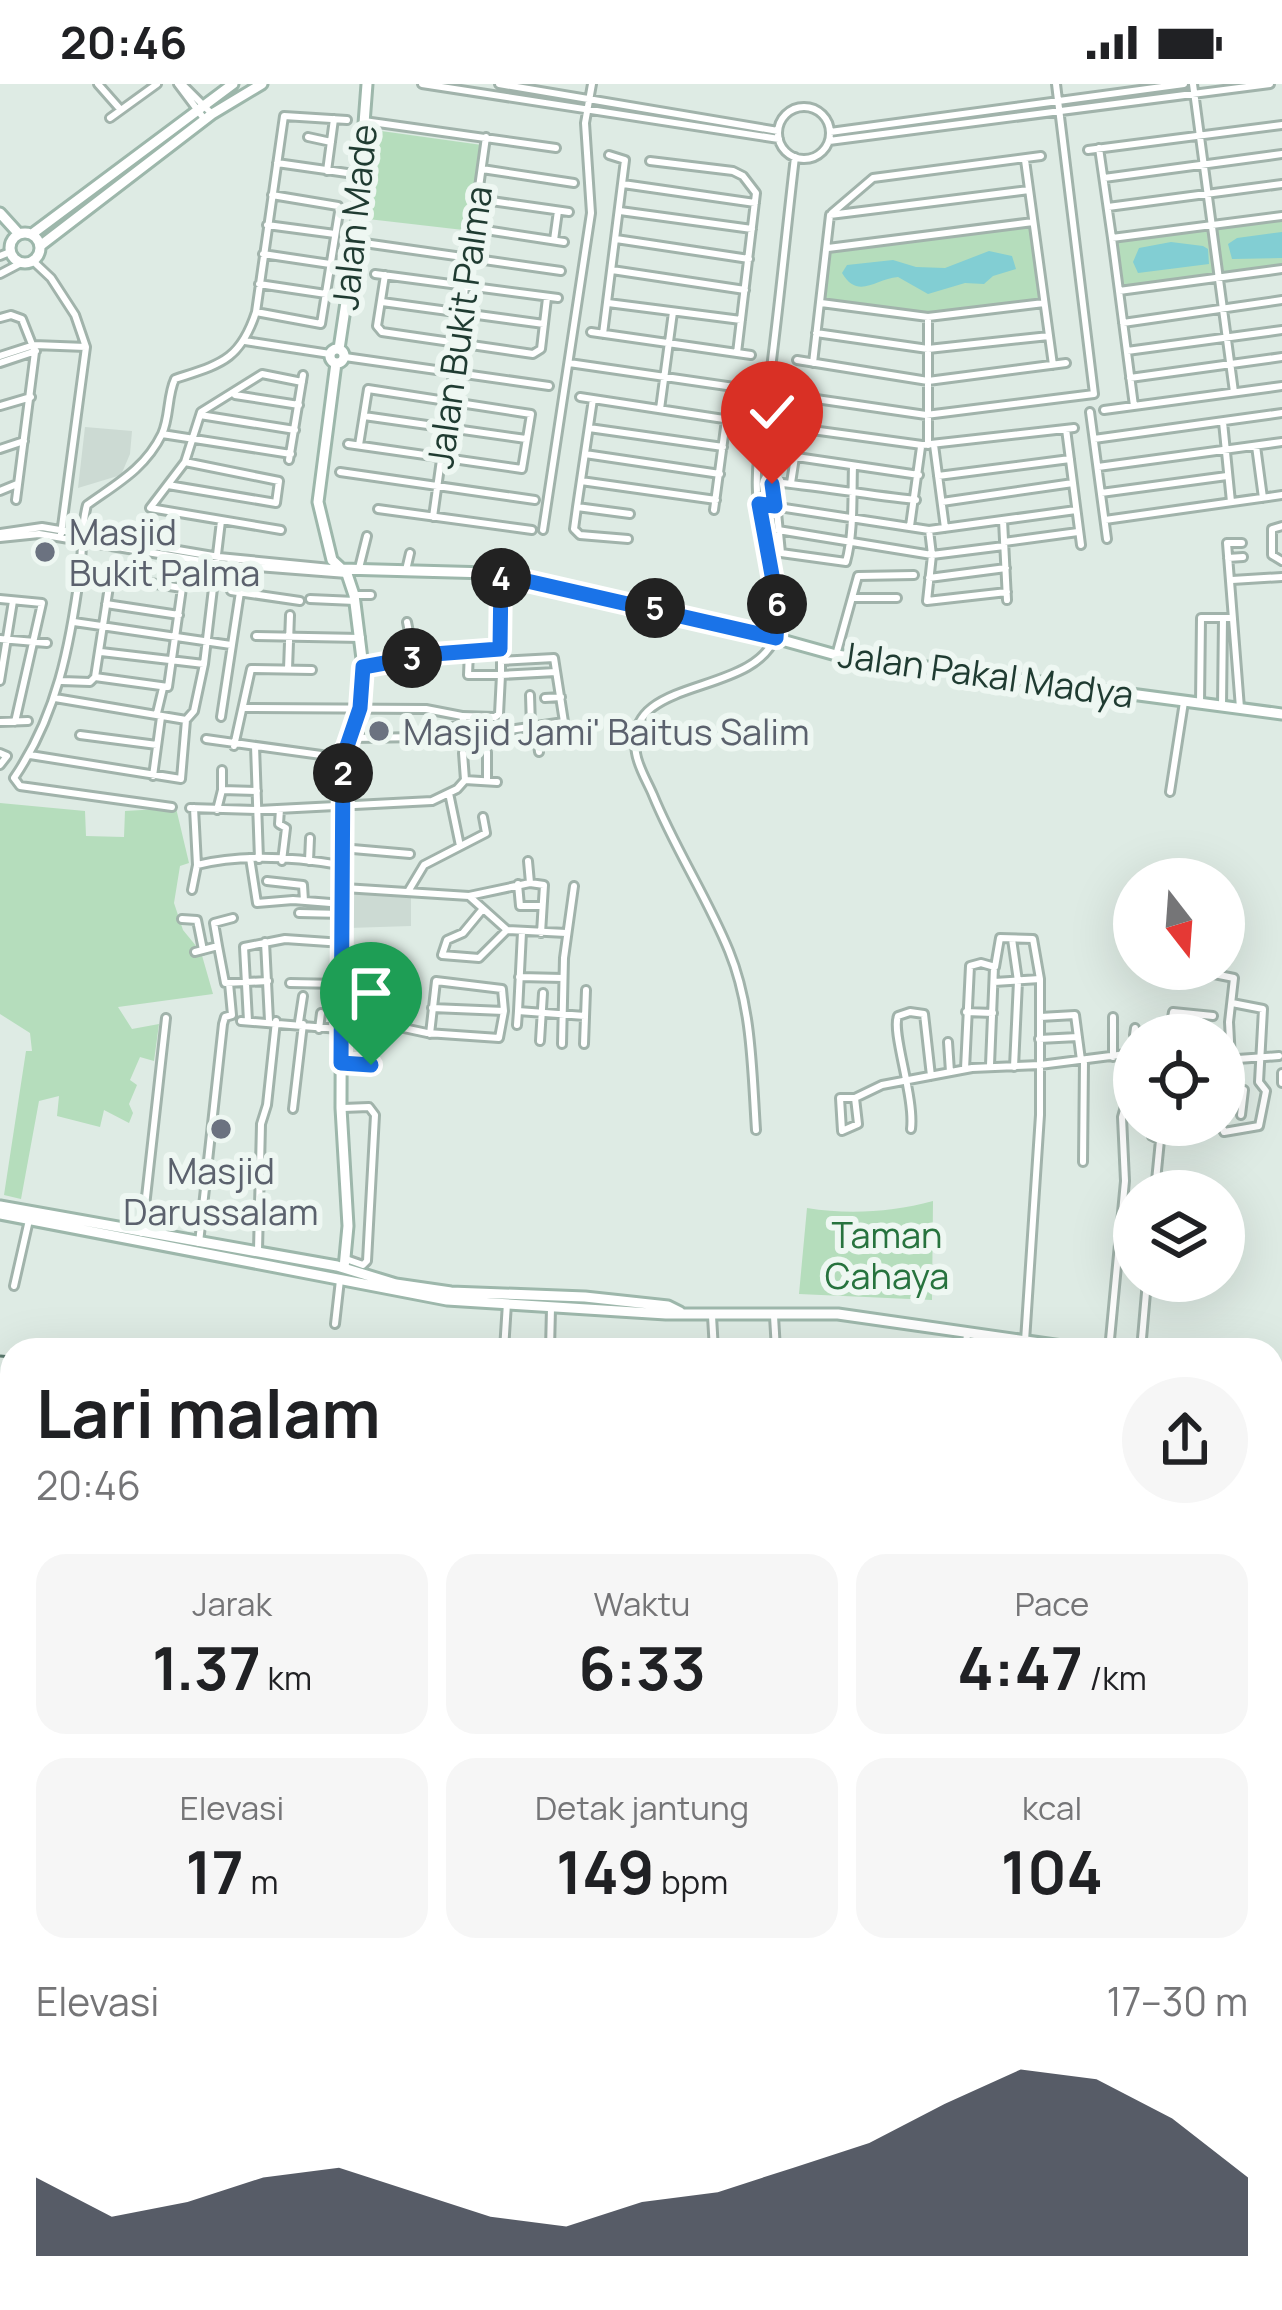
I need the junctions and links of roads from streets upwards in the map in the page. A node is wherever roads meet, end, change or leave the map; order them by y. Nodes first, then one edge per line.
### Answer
1 (98, 84) edge
2 (158, 84) edge
3 (180, 84) edge
4 (233, 84) edge
5 (262, 84) edge
6 (367, 84) edge
7 (422, 84) edge
8 (499, 84) edge
9 (592, 84) edge
10 (1056, 84) edge
11 (1189, 84) edge
12 (1270, 84) edge
13 (1195, 94) junction
14 (590, 100) junction
15 (1059, 100) junction
16 (120, 110) junction
17 (587, 112) junction
18 (1060, 112) junction
19 (205, 113) junction
20 (314, 117) junction
21 (110, 118) dead end
22 (334, 118) junction
23 (347, 120) dead end
24 (364, 121) junction
25 (1282, 125) edge
26 (778, 135) junction
27 (830, 136) junction
28 (1200, 136) junction
29 (486, 137) junction
30 (331, 142) junction
31 (556, 148) dead end
32 (1100, 148) junction
33 (1088, 150) dead end
34 (609, 154) dead end
35 (1282, 154) edge
36 (1041, 156) dead end
37 (795, 157) junction
38 (1024, 158) junction
39 (650, 160) dead end
40 (277, 163) junction
41 (1204, 164) junction
42 (481, 169) junction
43 (327, 171) junction
44 (361, 175) junction
45 (1104, 178) junction
46 (574, 183) dead end
47 (623, 184) junction
48 (1282, 184) edge
49 (1029, 190) junction
50 (1208, 194) junction
51 (272, 195) junction
52 (476, 199) junction
53 (755, 203) junction
54 (1108, 206) junction
55 (558, 211) junction
56 (620, 211) junction
57 (569, 212) dead end
58 (830, 215) junction
59 (1282, 216) edge
60 (0, 217) edge
61 (1033, 222) junction
62 (267, 225) junction
63 (1213, 225) junction
64 (472, 228) junction
65 (752, 229) junction
66 (32, 234) junction
67 (335, 234) junction
68 (1112, 238) junction
69 (616, 239) junction
70 (554, 240) junction
71 (355, 242) junction
72 (564, 242) dead end
73 (10, 246) edge
74 (40, 246) junction
75 (828, 248) junction
76 (263, 254) junction
77 (468, 259) junction
78 (749, 259) junction
79 (27, 262) junction
80 (330, 264) junction
81 (1282, 268) edge
82 (561, 271) dead end
83 (612, 271) junction
84 (0, 274) edge
85 (375, 274) dead end
86 (385, 275) junction
87 (1219, 277) junction
88 (259, 284) junction
89 (464, 287) junction
90 (745, 290) junction
91 (1119, 291) junction
92 (326, 293) junction
93 (547, 298) junction
94 (558, 298) dead end
95 (1282, 300) edge
96 (382, 302) junction
97 (608, 303) junction
98 (820, 303) junction
99 (1044, 303) junction
100 (1223, 308) junction
101 (673, 311) junction
102 (256, 312) junction
103 (460, 313) junction
104 (928, 317) junction
105 (0, 318) edge
106 (741, 320) junction
107 (1123, 323) junction
108 (544, 324) junction
109 (1282, 330) edge
110 (591, 332) dead end
111 (817, 333) junction
112 (603, 334) junction
113 (1048, 336) junction
114 (1227, 338) junction
115 (245, 341) junction
116 (456, 342) junction
117 (668, 344) junction
118 (86, 347) junction
119 (34, 348) junction
120 (928, 349) junction
121 (1127, 352) junction
122 (737, 353) junction
123 (337, 356) junction
124 (751, 356) dead end
125 (1282, 357) edge
126 (0, 360) edge
127 (797, 360) dead end
128 (569, 363) junction
129 (813, 363) junction
130 (1066, 363) dead end
131 (1053, 364) junction
132 (1230, 364) junction
133 (453, 372) junction
134 (664, 376) junction
135 (1130, 378) junction
136 (928, 381) junction
137 (549, 386) dead end
138 (1282, 386) edge
139 (769, 391) junction
140 (1234, 392) junction
141 (231, 394) junction
142 (31, 397) junction
143 (580, 397) dead end
144 (593, 399) junction
145 (449, 400) junction
146 (0, 406) edge
147 (298, 406) junction
148 (1134, 406) junction
149 (660, 409) junction
150 (1104, 410) dead end
151 (1090, 412) dead end
152 (1282, 413) edge
153 (200, 415) junction
154 (926, 415) junction
155 (364, 416) junction
156 (726, 419) junction
157 (737, 421) dead end
158 (1223, 422) junction
159 (445, 427) junction
160 (790, 427) dead end
161 (589, 428) junction
162 (295, 430) junction
163 (162, 434) junction
164 (526, 439) junction
165 (1094, 439) junction
166 (24, 442) junction
167 (194, 442) junction
168 (1282, 442) edge
169 (348, 443) dead end
170 (359, 445) junction
171 (928, 445) junction
172 (1256, 446) junction
173 (723, 447) junction
174 (0, 449) edge
175 (1224, 450) junction
176 (585, 454) junction
177 (783, 455) dead end
178 (440, 456) junction
179 (795, 457) junction
180 (1070, 459) junction
181 (185, 462) junction
182 (854, 466) junction
183 (1097, 467) junction
184 (340, 472) dead end
185 (719, 474) junction
186 (920, 475) junction
187 (938, 476) junction
188 (1227, 476) junction
189 (581, 481) junction
190 (1073, 483) junction
191 (17, 484) junction
192 (790, 484) junction
193 (168, 485) junction
194 (437, 486) junction
195 (0, 491) edge
196 (852, 492) junction
197 (1101, 494) junction
198 (1282, 495) edge
199 (1263, 498) junction
200 (16, 500) dead end
201 (535, 500) dead end
202 (716, 500) junction
203 (916, 500) junction
204 (942, 502) junction
205 (1231, 502) junction
206 (759, 504) junction
207 (578, 506) junction
208 (775, 506) junction
209 (377, 508) dead end
210 (714, 510) dead end
211 (1076, 510) junction
212 (630, 514) dead end
213 (433, 517) junction
214 (851, 517) junction
215 (1003, 520) junction
216 (1105, 520) junction
217 (221, 521) junction
218 (910, 526) junction
219 (1282, 526) edge
220 (945, 528) junction
221 (281, 530) dead end
222 (532, 530) dead end
223 (543, 530) dead end
224 (778, 530) junction
225 (929, 530) junction
226 (1079, 532) junction
227 (64, 534) junction
228 (0, 535) edge
229 (367, 536) dead end
230 (81, 538) junction
231 (628, 539) dead end
232 (850, 539) junction
233 (1107, 539) dead end
234 (1242, 542) dead end
235 (1004, 544) junction
236 (1081, 545) dead end
237 (410, 553) dead end
238 (932, 555) junction
239 (1243, 557) dead end
240 (1228, 558) junction
241 (219, 560) junction
242 (1282, 561) edge
243 (112, 567) dead end
244 (1006, 568) junction
245 (350, 570) junction
246 (406, 570) junction
247 (501, 575) junction
248 (914, 575) dead end
249 (111, 577) junction
250 (1282, 577) edge
251 (929, 578) junction
252 (1230, 580) junction
253 (371, 595) dead end
254 (0, 598) edge
255 (355, 598) junction
256 (854, 598) junction
257 (897, 598) dead end
258 (14, 600) junction
259 (106, 604) junction
260 (179, 615) junction
261 (290, 615) dead end
262 (1190, 618) dead end
263 (1201, 618) junction
264 (1222, 618) junction
265 (1233, 618) junction
266 (74, 622) junction
267 (407, 622) dead end
268 (103, 626) junction
269 (176, 636) junction
270 (256, 636) dead end
271 (288, 637) junction
272 (361, 638) junction
273 (776, 638) junction
274 (4, 639) edge
275 (35, 641) junction
276 (207, 641) junction
277 (47, 643) dead end
278 (231, 645) junction
279 (500, 649) junction
280 (469, 651) junction
281 (101, 652) junction
282 (836, 655) junction
283 (414, 658) junction
284 (501, 661) junction
285 (174, 663) junction
286 (204, 664) junction
287 (363, 667) junction
288 (288, 669) junction
289 (311, 670) dead end
290 (556, 672) junction
291 (501, 675) junction
292 (95, 677) junction
293 (0, 681) edge
294 (61, 681) junction
295 (163, 688) junction
296 (530, 695) dead end
297 (561, 697) junction
298 (55, 698) junction
299 (545, 698) dead end
300 (1184, 702) junction
301 (1200, 703) junction
302 (1222, 706) junction
303 (243, 708) junction
304 (360, 708) junction
305 (1240, 708) junction
306 (1282, 715) edge
307 (159, 716) junction
308 (221, 717) dead end
309 (463, 719) junction
310 (487, 719) junction
311 (186, 720) junction
312 (28, 721) dead end
313 (0, 722) edge
314 (15, 722) junction
315 (534, 727) junction
316 (80, 735) dead end
317 (347, 738) junction
318 (206, 739) dead end
319 (157, 745) junction
320 (234, 746) junction
321 (256, 746) junction
322 (488, 752) dead end
323 (539, 752) dead end
324 (0, 753) edge
325 (463, 753) dead end
326 (30, 755) junction
327 (343, 758) junction
328 (0, 765) edge
329 (222, 770) dead end
330 (153, 776) junction
331 (465, 780) junction
332 (487, 781) junction
333 (497, 782) dead end
334 (222, 790) junction
335 (256, 791) junction
336 (1170, 792) dead end
337 (449, 794) junction
338 (341, 802) junction
339 (172, 807) dead end
340 (280, 809) junction
341 (217, 810) junction
342 (258, 810) junction
343 (483, 817) dead end
344 (310, 838) dead end
345 (460, 846) junction
346 (341, 848) junction
347 (410, 854) dead end
348 (255, 858) junction
349 (282, 860) junction
350 (528, 860) dead end
351 (309, 861) junction
352 (197, 865) junction
353 (342, 866) junction
354 (267, 881) dead end
355 (530, 883) junction
356 (518, 884) junction
357 (574, 886) dead end
358 (343, 888) junction
359 (192, 890) dead end
360 (409, 890) junction
361 (469, 896) junction
362 (304, 901) junction
363 (542, 906) junction
364 (483, 908) junction
365 (343, 909) junction
366 (299, 914) dead end
367 (232, 918) dead end
368 (182, 919) dead end
369 (507, 930) junction
370 (522, 932) junction
371 (541, 933) junction
372 (566, 933) junction
373 (1012, 938) junction
374 (265, 942) junction
375 (343, 943) junction
376 (218, 946) junction
377 (994, 967) junction
378 (519, 976) junction
379 (563, 979) junction
380 (1040, 979) junction
381 (268, 981) junction
382 (1018, 981) junction
383 (245, 982) junction
384 (290, 982) dead end
385 (994, 982) junction
386 (229, 983) junction
387 (344, 984) junction
388 (586, 990) dead end
389 (1233, 990) edge
390 (542, 993) dead end
391 (303, 996) dead end
392 (1232, 1003) junction
393 (432, 1007) junction
394 (518, 1011) junction
395 (504, 1012) junction
396 (966, 1012) junction
397 (321, 1013) dead end
398 (542, 1013) junction
399 (993, 1013) junction
400 (1231, 1014) edge
401 (343, 1015) junction
402 (564, 1015) junction
403 (585, 1016) junction
404 (1040, 1017) junction
405 (166, 1018) dead end
406 (378, 1020) junction
407 (272, 1021) junction
408 (301, 1023) junction
409 (517, 1025) dead end
410 (343, 1028) junction
411 (319, 1029) junction
412 (430, 1034) junction
413 (1078, 1036) junction
414 (1039, 1039) junction
415 (540, 1041) dead end
416 (948, 1042) dead end
417 (562, 1044) dead end
418 (584, 1044) dead end
419 (1281, 1056) edge
420 (1113, 1057) edge
421 (1260, 1057) junction
422 (1245, 1058) edge
423 (1083, 1061) junction
424 (341, 1063) junction
425 (990, 1065) junction
426 (1040, 1065) junction
427 (1014, 1066) junction
428 (965, 1069) junction
429 (950, 1072) junction
430 (1282, 1073) edge
431 (932, 1077) junction
432 (909, 1082) junction
433 (1282, 1083) edge
434 (855, 1098) junction
435 (341, 1108) junction
436 (292, 1109) dead end
437 (1245, 1128) edge
438 (911, 1129) dead end
439 (756, 1130) dead end
440 (1123, 1146) edge
441 (1082, 1162) dead end
442 (6, 1211) edge
443 (29, 1220) junction
444 (83, 1226) junction
445 (142, 1230) junction
446 (199, 1240) junction
447 (258, 1249) junction
448 (344, 1266) junction
449 (14, 1286) dead end
450 (1145, 1302) edge
451 (507, 1303) junction
452 (550, 1304) junction
453 (680, 1312) junction
454 (712, 1312) junction
455 (773, 1312) junction
456 (335, 1324) dead end
457 (967, 1335) junction
458 (1026, 1335) junction
459 (505, 1338) edge
460 (550, 1338) edge
461 (713, 1338) edge
462 (775, 1338) edge
463 (967, 1338) edge
464 (1039, 1338) edge
465 (1111, 1338) edge
466 (1142, 1338) edge

1 - 16 street
2 - 16 street
3 - 19 street
4 - 19 street
5 - 19 street
6 - 24 street, Jalan Made
7 - 17 street
8 - 14 street
9 - 14 street
10 - 15 street
11 - 13 street
11 - 15 street
12 - 13 street
13 - 18 street
13 - 28 street
14 - 17 street
14 - 26 street
15 - 18 street
15 - 27 street
16 - 21 street
17 - 26 street
17 - 128 street
18 - 27 street
18 - 154 street
19 - 66 street
19 - 74 street
20 - 22 street
20 - 30 street
20 - 40 street
22 - 23 street
22 - 30 street
24 - 29 street
24 - 44 street, Jalan Made
25 - 28 street
26 - 27 street
26 - 37 street
27 - 37 street
28 - 32 street
28 - 41 street
29 - 31 street
29 - 42 street, Jalan Bukit Palma
30 - 43 street
32 - 33 street
32 - 45 street
34 - 47 street
35 - 41 street
36 - 38 street
37 - 139 street
38 - 49 street
38 - 58 street
39 - 53 street
40 - 43 street
40 - 51 street
41 - 45 street
41 - 50 street
42 - 46 street
42 - 52 street, Jalan Bukit Palma
43 - 44 street
44 - 71 street, Jalan Made
45 - 54 street
47 - 53 street
47 - 56 street
48 - 50 street
49 - 58 street
49 - 61 street
50 - 54 street
50 - 63 street
51 - 62 street
51 - 67 street
52 - 55 street
52 - 64 street, Jalan Bukit Palma
53 - 65 street
54 - 68 street
55 - 57 street
55 - 70 street
56 - 65 street
56 - 69 street
58 - 75 street
59 - 63 street
60 - 73 street
61 - 75 street
61 - 99 street
62 - 67 street
62 - 76 street
63 - 68 street
63 - 87 street
64 - 70 street
64 - 77 street, Jalan Bukit Palma
65 - 78 street
66 - 73 street
66 - 74 street
67 - 80 street
68 - 91 street
69 - 78 street
69 - 83 street
70 - 72 street
71 - 77 street
71 - 123 street, Jalan Made
73 - 79 street
74 - 79 street
75 - 98 street
76 - 80 street
76 - 88 street
77 - 82 street
77 - 89 street, Jalan Bukit Palma
78 - 90 street
79 - 84 street
79 - 118 street
80 - 92 street
81 - 87 street
83 - 90 street
83 - 97 street
85 - 86 street
86 - 89 street
86 - 96 street
87 - 91 street
87 - 100 street
88 - 92 street
88 - 102 street
89 - 93 street
89 - 103 street, Jalan Bukit Palma
90 - 106 street
91 - 107 street
92 - 102 street
93 - 94 street
93 - 108 street
95 - 100 street
96 - 103 street
96 - 116 street
97 - 101 street
97 - 112 street
98 - 104 street
98 - 111 street
99 - 104 street
99 - 113 street
100 - 107 street
100 - 114 street
101 - 106 street
101 - 117 street
102 - 115 street
103 - 108 street
103 - 116 street, Jalan Bukit Palma
104 - 120 street
105 - 119 street
106 - 122 street
107 - 121 street
108 - 116 street
109 - 114 street
110 - 112 street
111 - 120 street
111 - 129 street
112 - 117 street
113 - 120 street
113 - 131 street
114 - 121 street
114 - 132 street
115 - 123 street
115 - 163 street
116 - 133 street, Jalan Bukit Palma
117 - 122 street
117 - 134 street
118 - 119 street
118 - 227 street
119 - 126 street
119 - 142 street
120 - 136 street
121 - 135 street
122 - 124 street
123 - 133 street
123 - 245 street, Jalan Made
125 - 132 street
127 - 129 street
128 - 134 street
128 - 223 street
129 - 136 street
130 - 131 street
131 - 136 street
132 - 135 street
132 - 140 street
133 - 137 street
133 - 145 street, Jalan Bukit Palma
134 - 139 street
134 - 149 street
135 - 148 street
136 - 154 street
138 - 140 street
139 - 154 street
139 - 206 street
140 - 148 street
141 - 147 street
141 - 147 street
141 - 153 street
142 - 146 street
142 - 166 street
143 - 144 street
144 - 149 street
144 - 161 street
145 - 155 street
145 - 159 street, Jalan Bukit Palma
145 - 164 street
147 - 162 street
148 - 150 street
149 - 156 street
151 - 165 street
152 - 158 street
153 - 162 street
153 - 167 street
154 - 171 street
155 - 159 street
155 - 170 street
156 - 157 street
156 - 173 street
158 - 165 street
158 - 175 street
159 - 164 street
159 - 178 street, Jalan Bukit Palma
160 - 171 street
161 - 173 street
161 - 176 street
162 - 167 street
163 - 167 street
163 - 230 street
164 - 178 street
165 - 183 street
166 - 174 street
166 - 191 street
167 - 181 street
168 - 172 street
169 - 170 street
170 - 178 street
171 - 180 street
171 - 186 street
171 - 187 street
172 - 175 street
172 - 199 street
173 - 185 street
175 - 183 street
175 - 188 street
176 - 185 street
176 - 189 street
177 - 179 street
178 - 194 street, Jalan Bukit Palma
179 - 182 street
179 - 192 street
180 - 187 street
180 - 190 street
181 - 193 street
181 - 193 street
182 - 186 street
182 - 196 street
183 - 197 street
184 - 194 street
185 - 202 street
186 - 203 street
187 - 204 street
188 - 197 street
188 - 205 street
189 - 202 street
189 - 207 street
190 - 204 street
190 - 211 street
191 - 195 street
191 - 200 street
192 - 196 street
192 - 208 street
193 - 217 street
194 - 201 street
194 - 213 street, Jalan Bukit Palma
196 - 203 street
196 - 214 street
197 - 216 street
198 - 199 street
199 - 205 street
202 - 210 street
203 - 218 street
204 - 220 street
205 - 216 street
206 - 208 street
206 - 273 street
207 - 212 street
207 - 231 street
208 - 214 street
208 - 224 street
209 - 213 street
211 - 215 street
211 - 226 street
213 - 222 street
214 - 218 street
214 - 232 street
215 - 220 street
215 - 235 street
216 - 233 street
217 - 221 street
217 - 241 street
218 - 225 street
219 - 242 street
220 - 225 street
224 - 232 street
224 - 232 street
225 - 238 street
226 - 235 street
226 - 236 street
227 - 228 street
227 - 230 street
229 - 245 street
230 - 241 street
230 - 266 street
232 - 238 street
234 - 240 street
235 - 238 street
235 - 244 street
237 - 246 street
238 - 251 street
239 - 240 street
240 - 252 street
241 - 245 street
241 - 276 street
243 - 249 street
244 - 251 street
244 - 251 street
245 - 246 street, Jalan Pakal Madya
245 - 255 street, Jalan Made
246 - 247 street, Jalan Pakal Madya
247 - 273 street, Jalan Pakal Madya
247 - 279 street
248 - 256 street
249 - 259 street
249 - 260 street
250 - 252 street
252 - 265 street
253 - 255 street
254 - 258 street
255 - 272 street, Jalan Made
255 - 278 street
256 - 257 street
256 - 282 street
258 - 274 street
258 - 275 street
259 - 260 street
259 - 268 street
260 - 269 street
261 - 271 street
262 - 263 street
263 - 264 street
263 - 301 street
264 - 265 street
264 - 302 street
265 - 305 street
266 - 268 street
266 - 294 street
267 - 283 street
268 - 269 street
268 - 281 street
269 - 276 street
269 - 285 street
270 - 271 street
271 - 272 street
271 - 288 street
272 - 287 street, Jalan Made
273 - 282 street, Jalan Pakal Madya
273 - 439 street
274 - 275 street
274 - 293 street
275 - 277 street
275 - 314 street
276 - 278 street
276 - 286 street
278 - 308 street
279 - 280 street
279 - 284 street
280 - 283 street
280 - 291 street
281 - 285 street
281 - 292 street
282 - 300 street, Jalan Pakal Madya
283 - 287 street
284 - 290 street
284 - 291 street
285 - 286 street
285 - 295 street
286 - 311 street
287 - 304 street, Jalan Made
288 - 289 street
288 - 303 street
290 - 291 street
290 - 297 street
291 - 310 street
292 - 294 street
292 - 295 street
294 - 298 street
295 - 307 street
296 - 315 street
297 - 299 street
297 - 315 street
298 - 307 street
298 - 326 street
300 - 301 street, Jalan Pakal Madya
300 - 336 street
301 - 302 street, Jalan Pakal Madya
302 - 305 street, Jalan Pakal Madya
303 - 304 street
303 - 320 street
304 - 309 street
304 - 317 street, Jalan Made
305 - 306 street, Jalan Pakal Madya
307 - 311 street
307 - 319 street
309 - 310 street
309 - 317 street
310 - 315 street
311 - 330 street
312 - 314 street
313 - 314 street
315 - 323 street
316 - 319 street
317 - 327 street, Jalan Made
318 - 320 street
319 - 330 street
320 - 321 street
321 - 327 street
321 - 335 street
322 - 332 street
324 - 328 street
325 - 331 street
326 - 330 street
326 - 339 street
327 - 338 street, Jalan Made
329 - 334 street
331 - 332 street
331 - 337 street
332 - 333 street
334 - 335 street
334 - 341 street
335 - 342 street
337 - 338 street
337 - 345 street
338 - 340 street
338 - 346 street, Jalan Made
340 - 342 street
340 - 349 street
341 - 342 street
341 - 352 street
342 - 348 street
343 - 345 street
344 - 351 street
345 - 360 street
346 - 347 street
346 - 353 street, Jalan Made
348 - 349 street
348 - 352 street
348 - 362 street
349 - 351 street
350 - 355 street
351 - 353 street
352 - 359 street
353 - 358 street, Jalan Made
354 - 362 street
355 - 356 street
355 - 363 street
356 - 361 street
356 - 363 street
357 - 372 street
358 - 360 street
358 - 365 street, Jalan Made
360 - 361 street
361 - 364 street
362 - 365 street
363 - 371 street
364 - 369 street
364 - 369 street
365 - 366 street
365 - 375 street, Jalan Made
367 - 376 street
368 - 376 street
369 - 370 street
370 - 371 street
370 - 378 street
371 - 372 street
372 - 379 street
373 - 377 street
373 - 380 street
373 - 382 street
374 - 375 street
374 - 381 street
374 - 383 street
375 - 387 street, Jalan Made
376 - 386 street
377 - 385 street
377 - 396 street
378 - 379 street
378 - 394 street
379 - 402 street
380 - 382 street
380 - 404 street
381 - 383 street
381 - 407 street
382 - 385 street
382 - 427 street
383 - 386 street
383 - 407 street
384 - 387 street
385 - 399 street
386 - 446 street
387 - 401 street, Jalan Made
388 - 403 street
389 - 392 street
390 - 398 street
391 - 408 street
392 - 400 street
392 - 421 street
393 - 395 street
393 - 395 street
393 - 412 street
394 - 398 street
394 - 409 street
395 - 412 street
396 - 399 street
396 - 428 street
397 - 411 street
398 - 402 street
398 - 415 street
399 - 425 street
401 - 406 street
401 - 410 street, Jalan Made
402 - 403 street
402 - 417 street
403 - 418 street
404 - 413 street
404 - 414 street
405 - 445 street
406 - 412 street
406 - 424 street
407 - 408 street
407 - 447 street
408 - 411 street
408 - 436 street
410 - 411 street
410 - 424 street, Jalan Made
413 - 414 street
413 - 423 street
414 - 426 street
416 - 429 street
419 - 421 street
420 - 423 street
421 - 422 street
421 - 437 street
423 - 426 street
423 - 441 street
424 - 435 street, Jalan Made
425 - 427 street
425 - 428 street
426 - 427 street
426 - 458 street
428 - 429 street
429 - 431 street
430 - 433 street
431 - 432 street
431 - 432 street
432 - 434 street
432 - 438 street
434 - 434 street
435 - 448 street, Jalan Made
435 - 448 street
440 - 465 street
442 - 443 street
442 - 444 street
443 - 444 street
443 - 449 street
444 - 445 street
444 - 448 street
445 - 446 street
446 - 447 street
447 - 448 street
448 - 451 street
448 - 453 street
448 - 456 street
450 - 466 street
451 - 452 street
451 - 459 street
452 - 453 street
452 - 460 street
453 - 454 street
454 - 455 street
454 - 461 street
455 - 457 street
455 - 462 street
457 - 458 street
457 - 463 street
458 - 464 street

